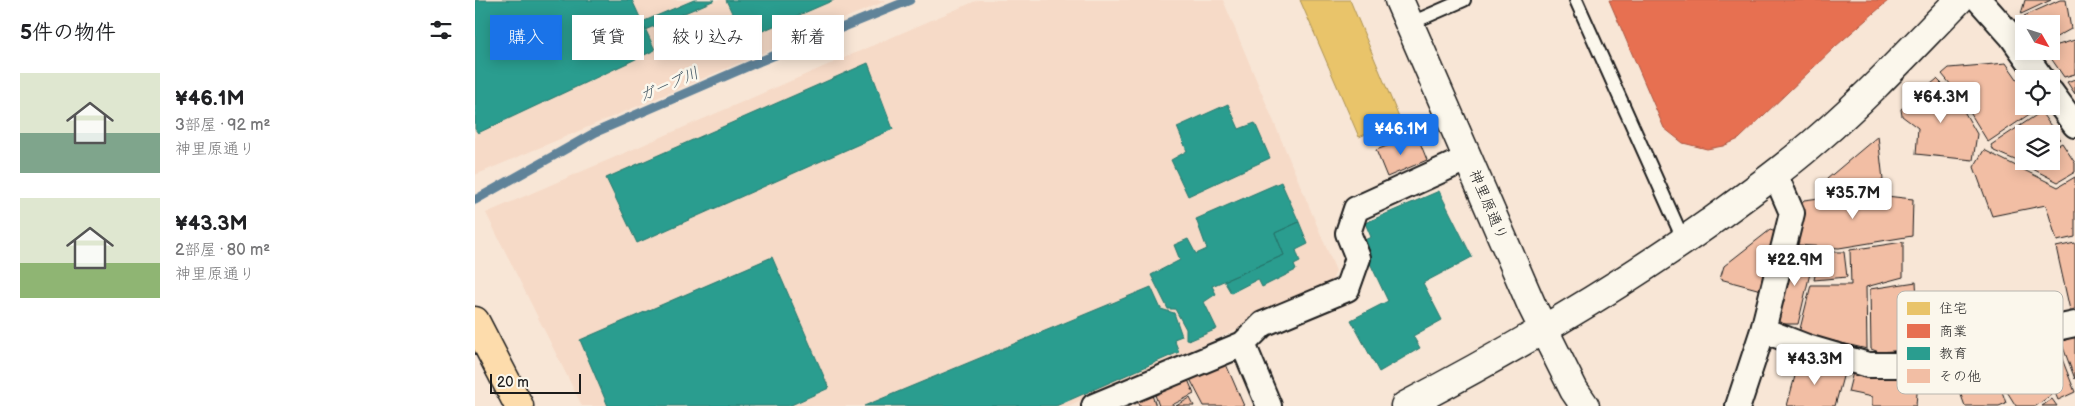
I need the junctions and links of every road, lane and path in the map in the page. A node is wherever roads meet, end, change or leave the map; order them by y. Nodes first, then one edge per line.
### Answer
1 (1464, 0) edge
2 (1576, 0) edge
3 (1959, 0) edge
4 (1979, 0) edge
5 (1404, 12) edge
6 (2036, 70) edge
7 (2060, 104) edge
8 (2075, 125) edge
9 (1467, 158) junction
10 (1775, 174) junction
11 (1684, 241) junction
12 (475, 321) edge
13 (1544, 330) junction
14 (1763, 330) junction
15 (1243, 344) junction
16 (1897, 365) edge
17 (519, 406) edge
18 (1094, 406) edge
19 (1269, 406) edge
20 (1405, 406) edge
21 (1585, 406) edge
22 (1738, 406) edge

1 - 5 lane
2 - 11 lane
3 - 10 street
4 - 6 street
5 - 9 street, 神里原通り
7 - 8 street
9 - 13 street, 神里原通り
9 - 15 street
10 - 11 street
10 - 14 street
11 - 13 street
12 - 17 highway
13 - 20 street
13 - 21 street, 神里原通り
14 - 16 street
14 - 22 street
15 - 18 street
15 - 19 street

